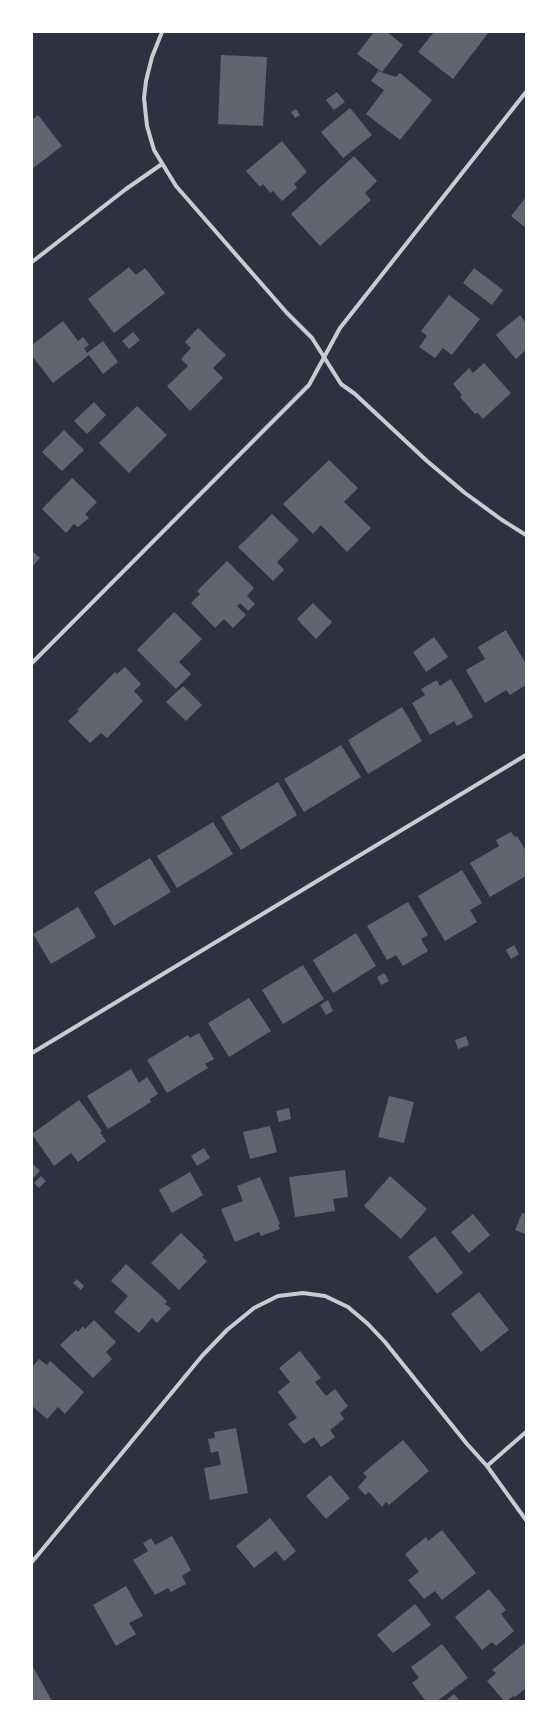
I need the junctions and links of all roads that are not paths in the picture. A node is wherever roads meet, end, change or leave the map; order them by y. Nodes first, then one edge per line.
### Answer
1 (162, 32) edge
2 (526, 92) edge
3 (162, 164) junction
4 (32, 262) edge
5 (324, 358) junction
6 (526, 535) edge
7 (32, 663) edge
8 (526, 755) edge
9 (32, 1053) edge
10 (526, 1432) edge
11 (487, 1466) junction
12 (526, 1520) edge
13 (32, 1562) edge

1 - 3 street
2 - 5 street
3 - 4 street
3 - 5 street
5 - 6 street
5 - 7 street
8 - 9 street
10 - 11 street
11 - 12 street
11 - 13 street

